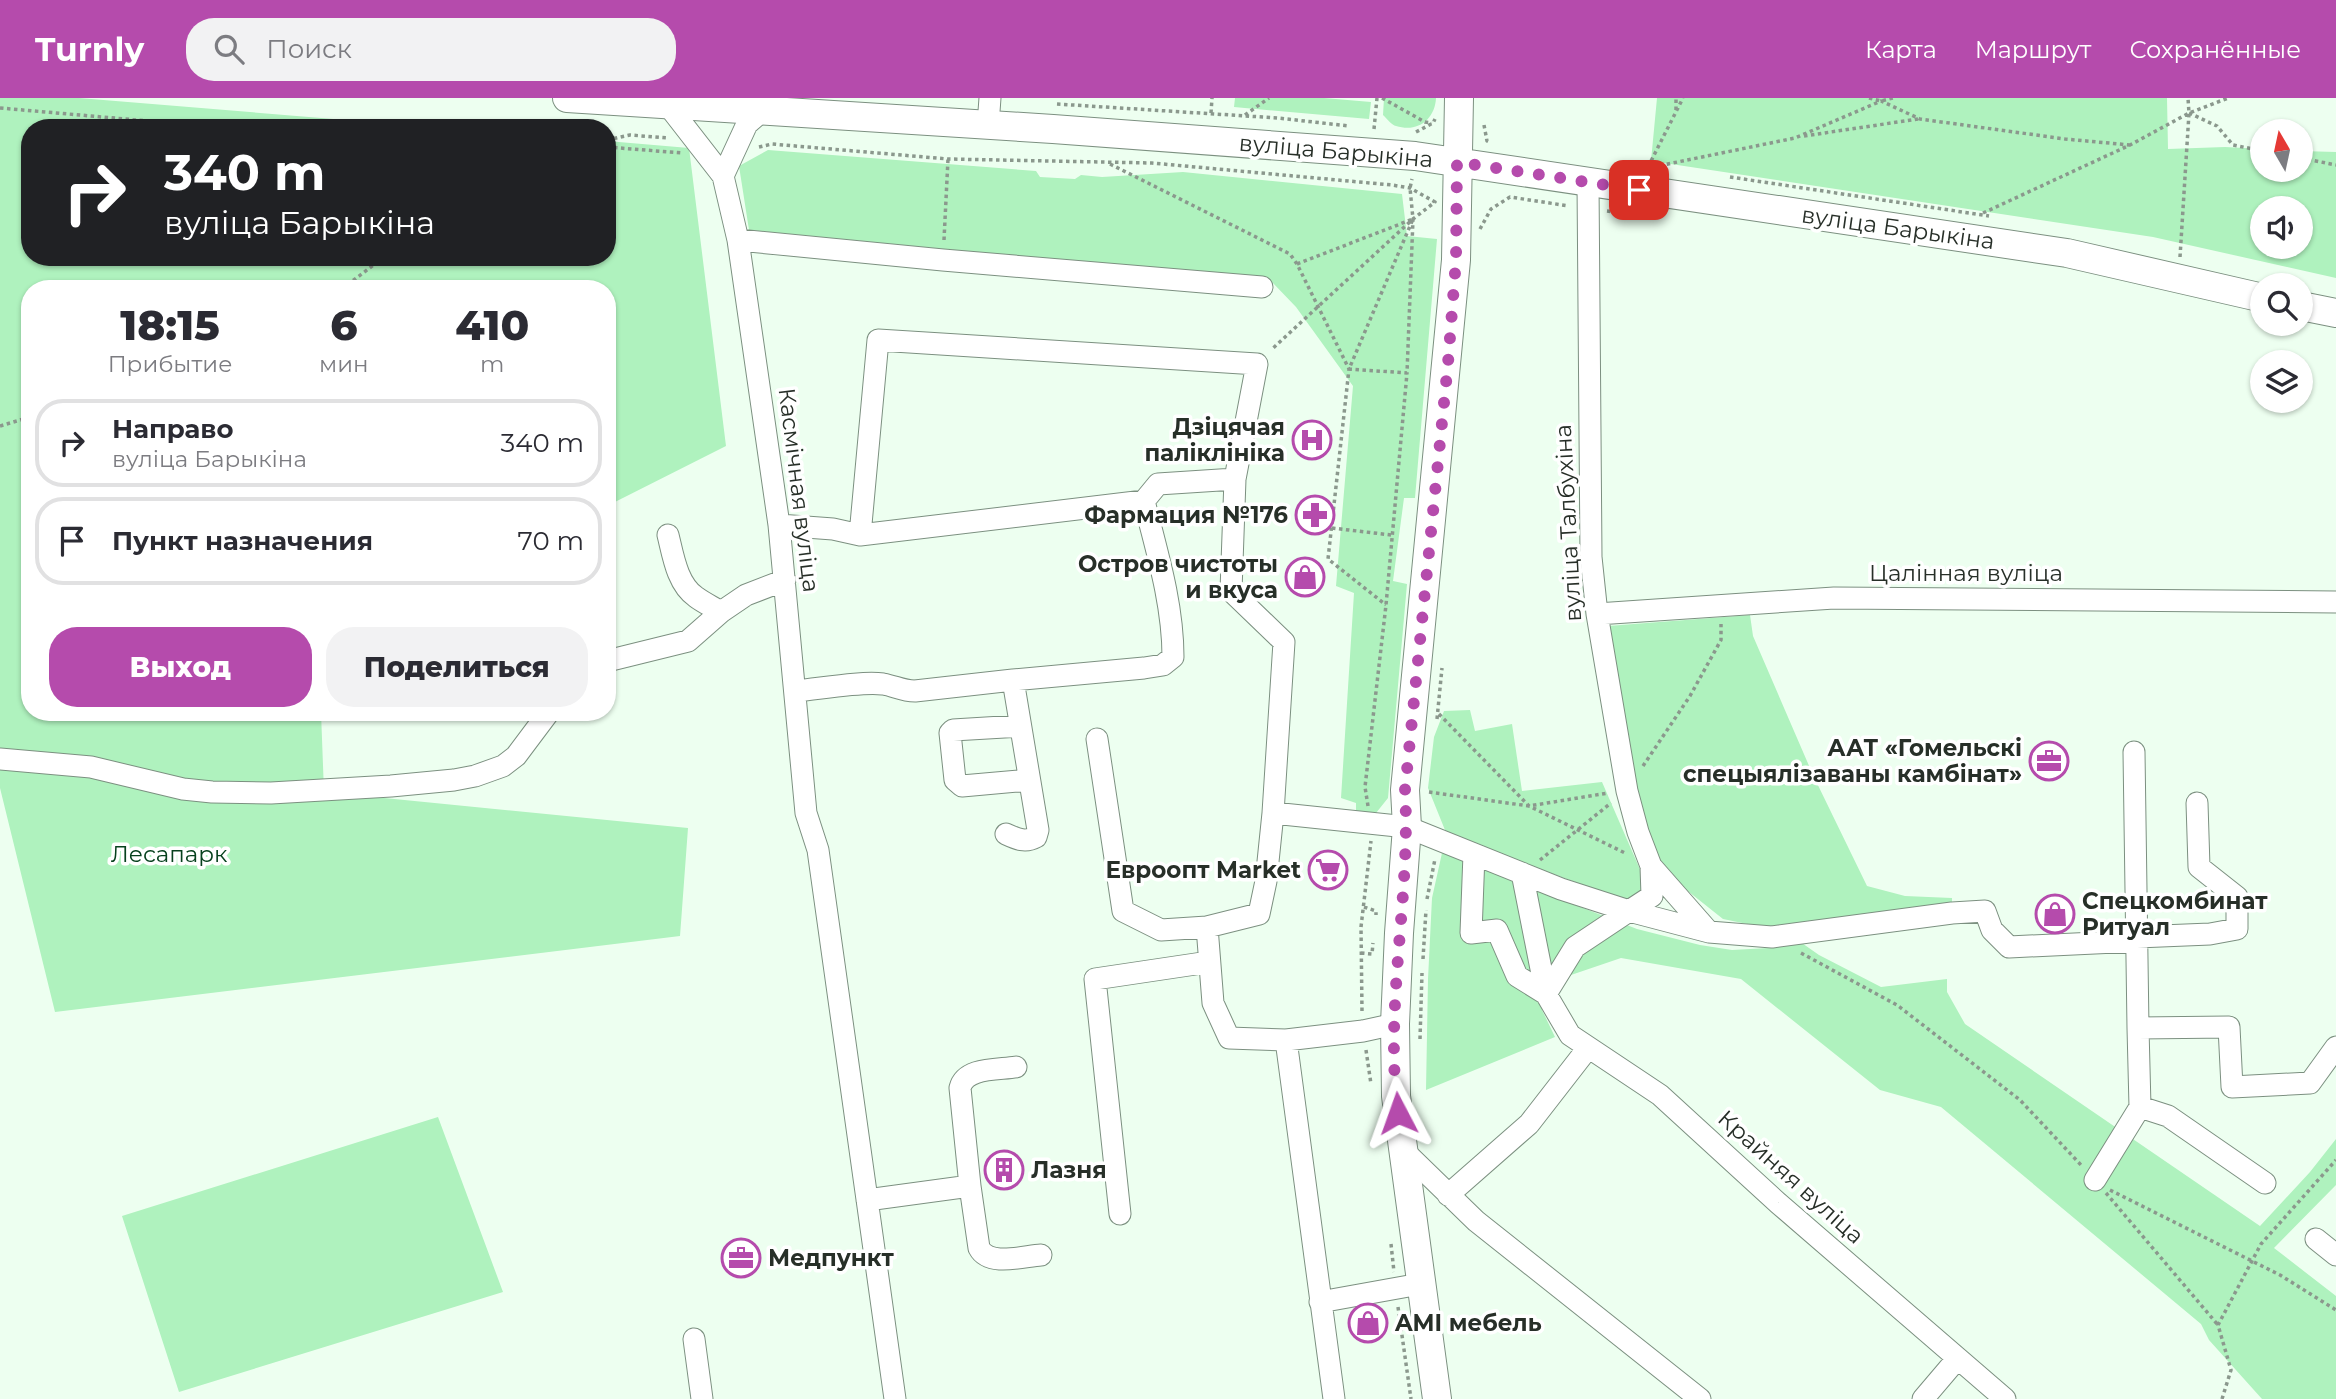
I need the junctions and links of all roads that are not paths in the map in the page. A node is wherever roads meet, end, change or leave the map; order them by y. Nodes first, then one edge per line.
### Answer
1 (574, 98) edge
2 (667, 104) junction
3 (1449, 106) edge
4 (849, 107) edge
5 (762, 111) junction
6 (989, 111) edge
7 (1457, 162) junction
8 (723, 176) junction
9 (1588, 183) junction
10 (738, 240) junction
11 (1262, 287) dead end
12 (2250, 295) edge
13 (2313, 308) edge
14 (2336, 313) edge
15 (1235, 479) junction
16 (1144, 501) junction
17 (779, 525) junction
18 (668, 535) dead end
19 (860, 535) junction
20 (785, 580) junction
21 (2336, 602) edge
22 (721, 611) junction
23 (1597, 614) junction
24 (616, 660) edge
25 (1013, 680) junction
26 (795, 691) junction
27 (542, 721) edge
28 (1020, 726) junction
29 (1097, 739) dead end
30 (2134, 752) dead end
31 (0, 759) edge
32 (1029, 780) junction
33 (2197, 803) dead end
34 (1273, 813) junction
35 (1407, 827) junction
36 (1006, 834) dead end
37 (1474, 854) junction
38 (1651, 866) junction
39 (1522, 873) junction
40 (1629, 911) junction
41 (1207, 927) junction
42 (1709, 932) junction
43 (2137, 939) junction
44 (1209, 962) junction
45 (1546, 994) junction
46 (1395, 1024) junction
47 (2138, 1028) junction
48 (1286, 1040) junction
49 (2336, 1047) edge
50 (1588, 1048) junction
51 (1016, 1067) dead end
52 (2140, 1107) junction
53 (1403, 1150) junction
54 (2098, 1183) road end
55 (2265, 1183) dead end
56 (970, 1186) junction
57 (1448, 1195) junction
58 (867, 1200) junction
59 (1120, 1214) dead end
60 (2316, 1239) dead end
61 (1041, 1255) dead end
62 (2336, 1255) edge
63 (1420, 1284) junction
64 (1320, 1302) junction
65 (694, 1339) dead end
66 (1957, 1359) junction
67 (702, 1399) edge
68 (895, 1399) edge
69 (1334, 1399) edge
70 (1437, 1399) edge
71 (1700, 1399) edge
72 (1923, 1399) edge
73 (2005, 1399) edge

1 - 2 main road, вуліца Барыкіна
2 - 5 main road, вуліца Барыкіна
2 - 8 street, Касмічная вуліца
3 - 7 main road
4 - 5 main road, вуліца Барыкіна
4 - 6 main road, вуліца Барыкіна
5 - 8 street
6 - 7 main road, вуліца Барыкіна
7 - 9 main road, вуліца Барыкіна
7 - 35 main road
8 - 10 street, Касмічная вуліца
9 - 12 main road, вуліца Барыкіна
9 - 23 street, вуліца Талбухіна
10 - 11 street
10 - 17 street, Касмічная вуліца
13 - 14 main road
15 - 16 street
15 - 19 street
15 - 34 street
16 - 19 street
16 - 25 street
17 - 19 street
17 - 20 street, Касмічная вуліца
18 - 22 street
20 - 22 street
20 - 26 street, Касмічная вуліца
21 - 23 street, Цалінная вуліца
22 - 24 street
23 - 38 street, вуліца Талбухіна
25 - 26 street
25 - 28 street
26 - 58 street, Касмічная вуліца
27 - 31 street
28 - 32 street
28 - 32 street
29 - 41 street
30 - 43 street
32 - 36 street
33 - 43 street
34 - 35 street
34 - 41 street
35 - 37 street
35 - 46 main road
37 - 39 street
37 - 45 street, Крайняя вуліца
38 - 40 street, вуліца Талбухіна
38 - 42 street
39 - 40 street
39 - 45 street, Крайняя вуліца
40 - 42 street
40 - 45 street
41 - 44 street
42 - 43 street
43 - 47 street
44 - 48 street
44 - 59 street
45 - 50 street, Крайняя вуліца
46 - 48 street
46 - 53 main road
47 - 49 street
47 - 52 street
48 - 64 street
50 - 57 street
50 - 66 street, Крайняя вуліца
51 - 56 street
52 - 54 street
52 - 55 street
53 - 57 street
53 - 63 main road
56 - 58 street
56 - 61 street
57 - 71 street
58 - 68 street, Касмічная вуліца
60 - 62 street
63 - 64 street
63 - 70 main road
64 - 69 street
65 - 67 street
66 - 72 street
66 - 73 street, Крайняя вуліца

